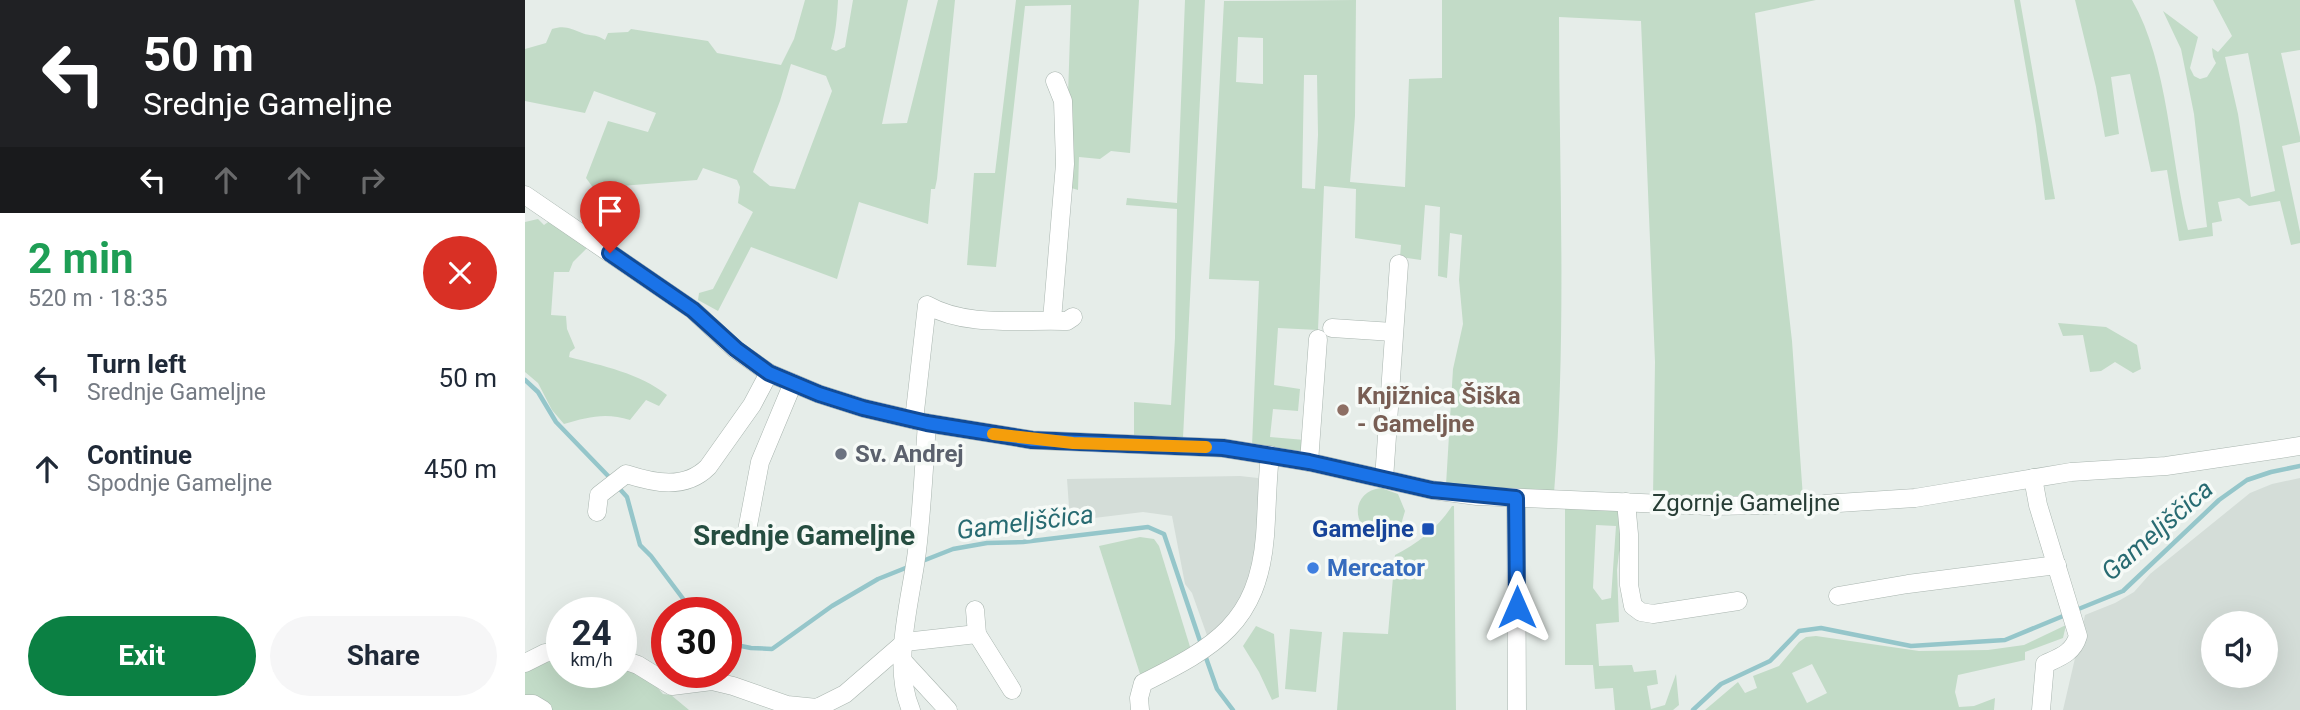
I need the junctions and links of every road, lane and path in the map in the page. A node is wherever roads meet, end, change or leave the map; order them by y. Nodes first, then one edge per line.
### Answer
1 (1055, 81) dead end
2 (525, 195) edge
3 (1399, 264) dead end
4 (1073, 317) dead end
5 (1052, 320) junction
6 (1393, 332) junction
7 (769, 373) junction
8 (793, 383) junction
9 (921, 422) junction
10 (2300, 446) edge
11 (1270, 456) junction
12 (1309, 462) junction
13 (2033, 478) junction
14 (1384, 479) junction
15 (1516, 498) junction
16 (1626, 502) junction
17 (597, 512) dead end
18 (746, 536) dead end
19 (2057, 565) junction
20 (1838, 596) dead end
21 (1738, 601) dead end
22 (975, 610) dead end
23 (977, 634) junction
24 (904, 651) junction
25 (546, 653) edge
26 (525, 663) edge
27 (637, 665) edge
28 (1011, 690) dead end
29 (525, 704) edge
30 (543, 710) edge
31 (911, 710) edge
32 (948, 710) edge
33 (1140, 710) edge
34 (1517, 710) edge
35 (2041, 710) edge

1 - 5 street
2 - 7 street
3 - 6 street
4 - 5 street
5 - 9 street
6 - 12 street
6 - 14 street
7 - 8 street
7 - 17 street
8 - 9 street
8 - 18 street
9 - 11 street
9 - 24 street
10 - 13 street, Zgornje Gameljne
11 - 12 street
11 - 33 street
12 - 14 street
13 - 16 street, Zgornje Gameljne
13 - 19 street
14 - 15 street
15 - 16 street
15 - 34 street
16 - 21 street, Zgornje Gameljne
19 - 20 street
19 - 35 street
22 - 23 street
23 - 24 street
23 - 28 street
24 - 27 street
24 - 31 street
24 - 32 street
25 - 26 street
29 - 30 street

